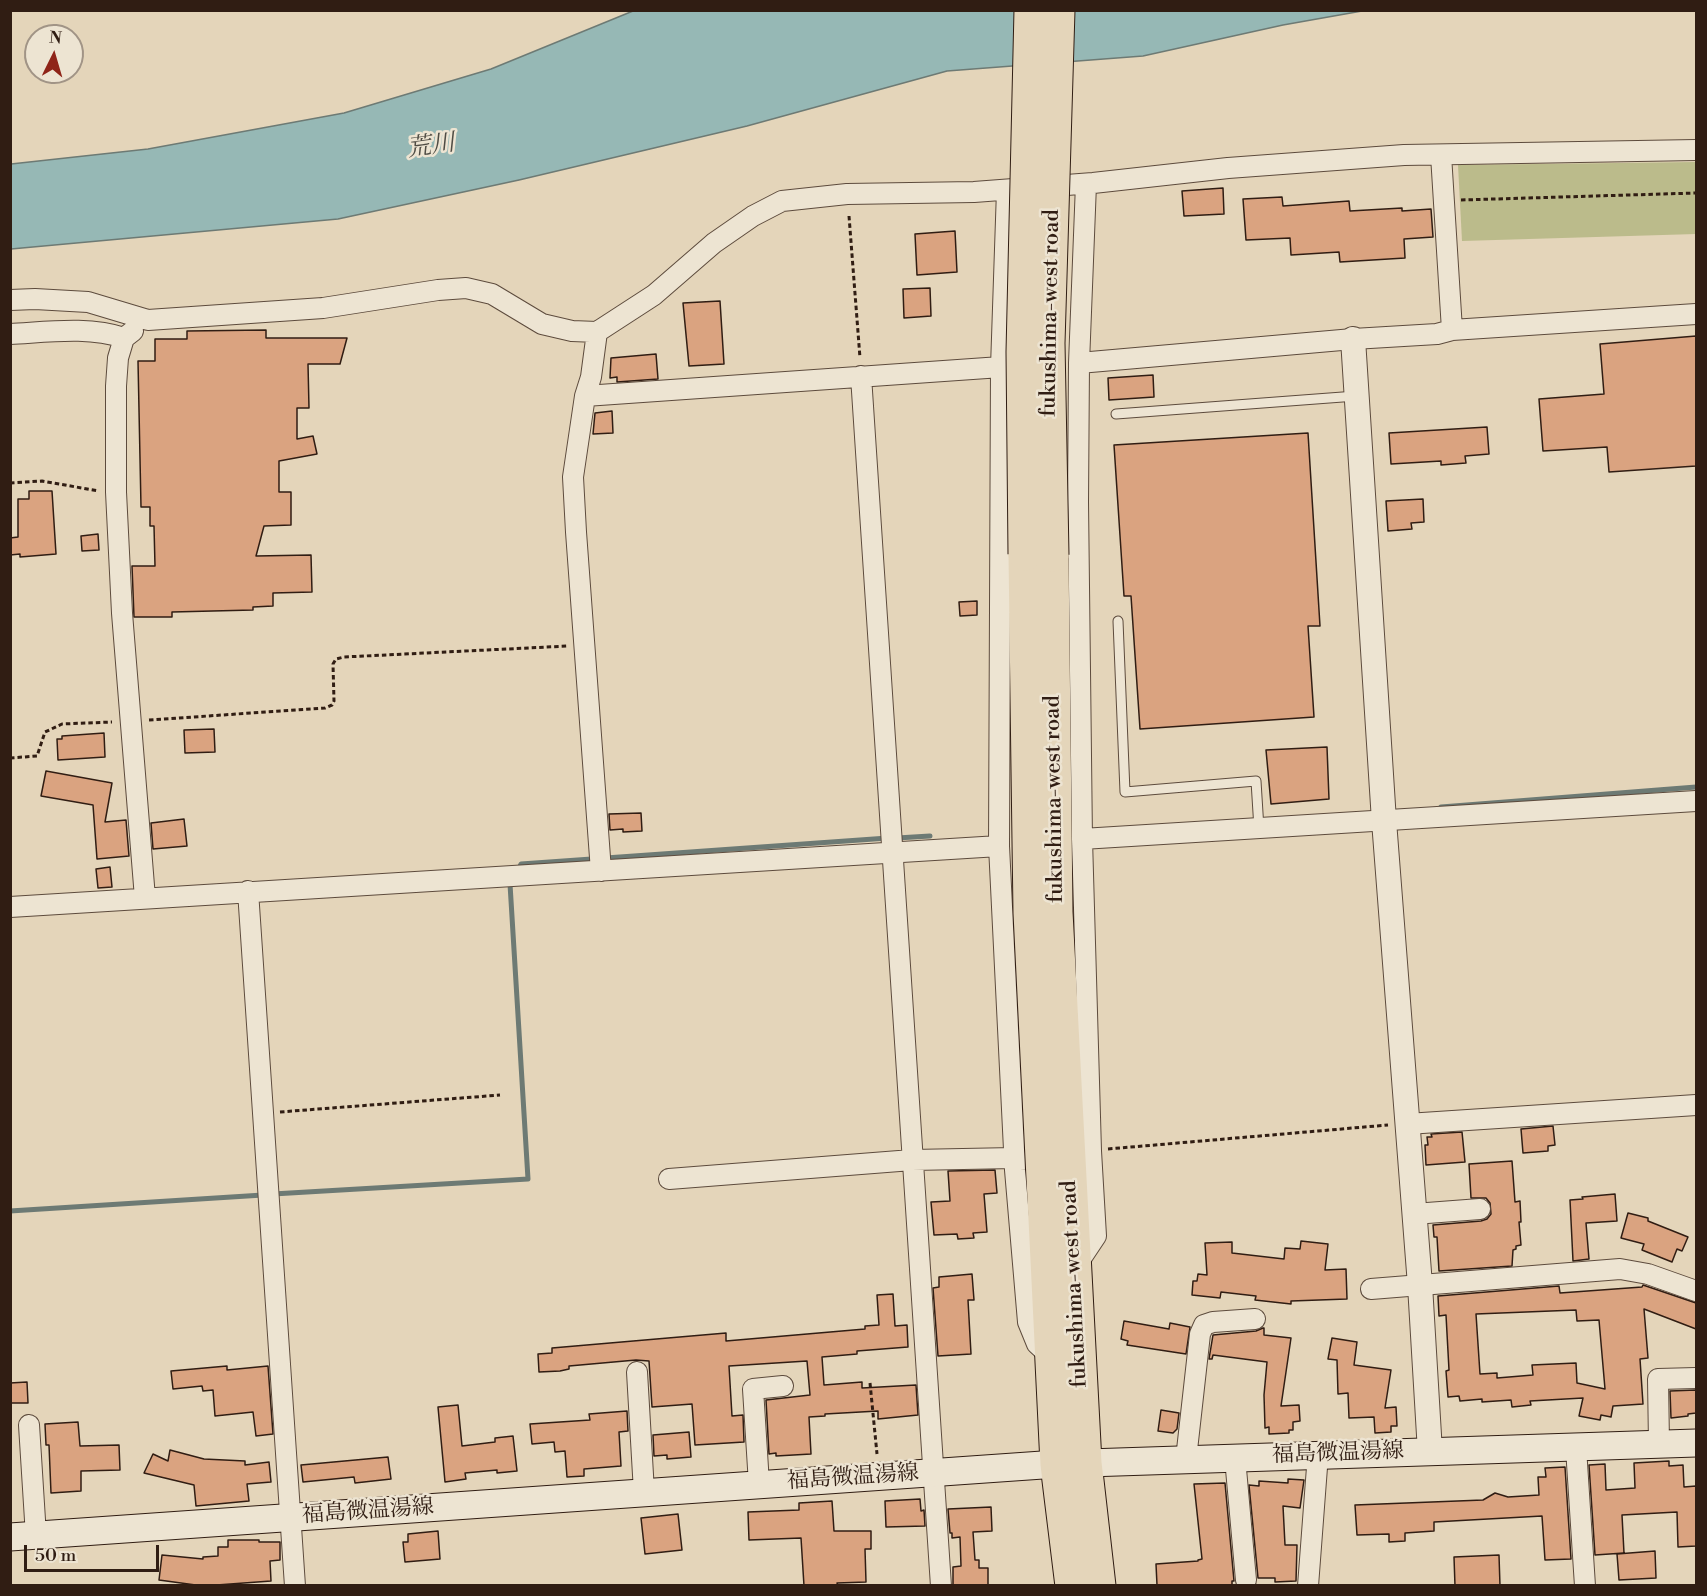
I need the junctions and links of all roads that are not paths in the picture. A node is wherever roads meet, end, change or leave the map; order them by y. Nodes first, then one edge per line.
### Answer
1 (1031, 10) edge
2 (1058, 10) edge
3 (1696, 150) edge
4 (1441, 155) junction
5 (1086, 184) junction
6 (1007, 190) junction
7 (10, 300) edge
8 (1696, 314) edge
9 (148, 320) junction
10 (1452, 330) junction
11 (597, 332) junction
12 (10, 334) edge
13 (124, 338) junction
14 (1353, 339) junction
15 (1079, 363) junction
16 (1001, 367) junction
17 (861, 376) junction
18 (585, 396) junction
19 (1356, 396) junction
20 (1116, 414) dead end
21 (1039, 554) junction
22 (1118, 621) dead end
23 (1696, 801) edge
24 (1384, 821) junction
25 (1259, 829) junction
26 (1082, 839) junction
27 (999, 846) junction
28 (892, 854) junction
29 (601, 871) junction
30 (248, 891) junction
31 (145, 898) junction
32 (10, 907) edge
33 (1696, 1105) edge
34 (1407, 1124) junction
35 (1014, 1158) junction
36 (912, 1160) junction
37 (669, 1179) dead end
38 (1480, 1209) dead end
39 (1414, 1214) junction
40 (1073, 1270) junction
41 (1420, 1285) junction
42 (1371, 1289) dead end
43 (1696, 1291) edge
44 (1255, 1319) dead end
45 (1052, 1358) junction
46 (637, 1372) dead end
47 (1696, 1378) edge
48 (783, 1386) dead end
49 (29, 1425) dead end
50 (1696, 1443) edge
51 (1659, 1444) junction
52 (1576, 1448) junction
53 (1430, 1452) junction
54 (1318, 1454) junction
55 (1235, 1458) junction
56 (1186, 1459) junction
57 (1071, 1464) junction
58 (933, 1473) junction
59 (759, 1484) junction
60 (644, 1492) junction
61 (290, 1518) junction
62 (23, 1537) edge
63 (1246, 1580) dead end
64 (1085, 1581) edge
65 (295, 1586) edge
66 (941, 1586) edge
67 (1308, 1586) edge
68 (1585, 1586) edge

1 - 21 highway, fukushima-west road, bridge
2 - 21 highway, fukushima-west road, bridge
3 - 4 street
4 - 5 street
4 - 10 street
5 - 6 street
5 - 15 street
6 - 11 street
6 - 16 street
7 - 9 street
8 - 10 street
9 - 11 street
9 - 13 street
10 - 14 street
11 - 18 street
12 - 13 street
13 - 31 street
14 - 15 street
14 - 19 street
15 - 26 street
16 - 17 street
16 - 27 street
17 - 18 street
17 - 28 street
18 - 29 street
19 - 20 lane
19 - 24 street
21 - 40 highway, fukushima-west road
21 - 45 highway, fukushima-west road
22 - 25 lane
23 - 24 street
24 - 25 street
24 - 34 street
25 - 26 street
26 - 40 street
27 - 28 street
27 - 35 street
28 - 29 street
28 - 36 street
29 - 30 street
30 - 31 street
30 - 61 street
31 - 32 street
33 - 34 street
34 - 39 street
35 - 36 street
35 - 45 street
36 - 37 street
36 - 58 street
38 - 39 street
39 - 41 street
40 - 57 highway, fukushima-west road
41 - 42 street
41 - 43 street
41 - 53 street
44 - 56 street
45 - 57 highway, fukushima-west road
46 - 60 street
47 - 51 street
48 - 59 street
49 - 62 street
50 - 51 main road, 福島微温湯線
51 - 52 main road, 福島微温湯線
52 - 53 main road, 福島微温湯線
52 - 68 street
53 - 54 main road, 福島微温湯線
54 - 55 main road, 福島微温湯線
54 - 67 street
55 - 56 main road, 福島微温湯線
55 - 63 street
56 - 57 main road, 福島微温湯線
57 - 58 main road, 福島微温湯線
57 - 64 highway, fukushima-west road
58 - 59 main road, 福島微温湯線
58 - 66 street
59 - 60 main road, 福島微温湯線
60 - 61 main road, 福島微温湯線
61 - 62 main road, 福島微温湯線
61 - 65 street

